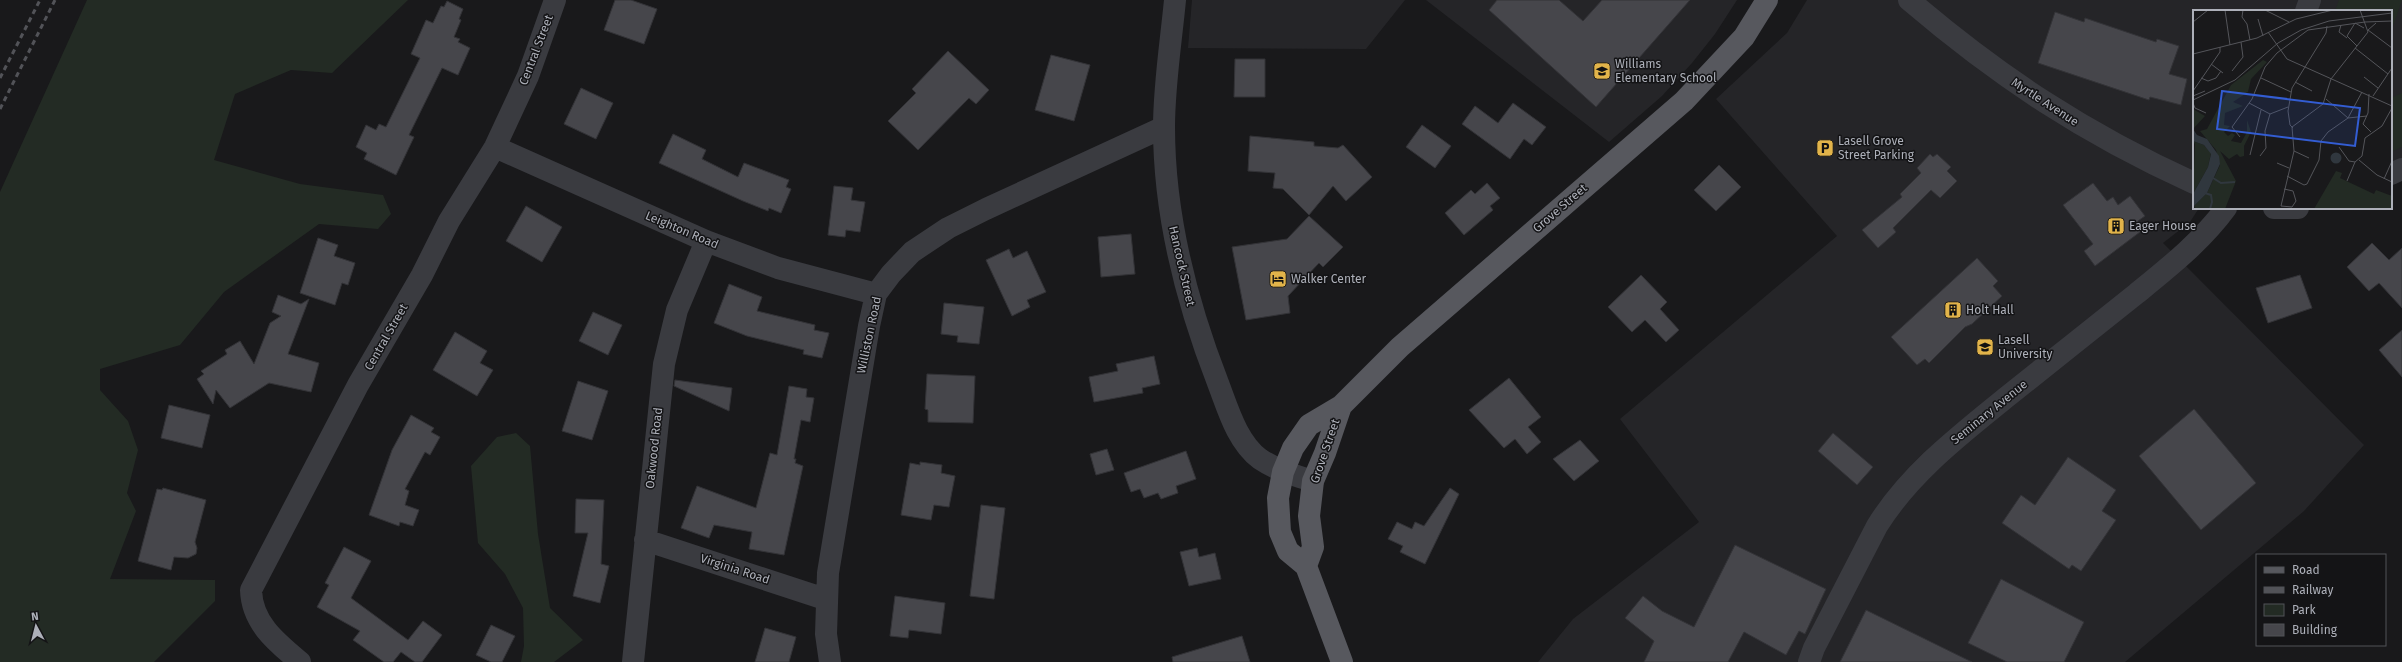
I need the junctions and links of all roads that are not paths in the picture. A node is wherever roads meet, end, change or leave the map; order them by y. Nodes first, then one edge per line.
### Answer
1 (555, 0) edge
2 (1175, 0) edge
3 (1767, 0) edge
4 (1909, 0) edge
5 (2310, 0) edge
6 (2306, 10) edge
7 (1164, 127) junction
8 (495, 147) junction
9 (2402, 170) edge
10 (2392, 174) edge
11 (2193, 183) edge
12 (2225, 209) edge
13 (706, 241) junction
14 (876, 294) junction
15 (1341, 406) junction
16 (1283, 472) junction
17 (1313, 481) junction
18 (645, 540) junction
19 (1306, 566) junction
20 (825, 599) junction
21 (300, 662) edge
22 (633, 662) edge
23 (830, 662) edge
24 (1342, 662) edge
25 (1809, 662) edge

1 - 8 street, Central Street
2 - 7 street, Hancock Street
3 - 15 main road, Grove Street
4 - 11 street, Myrtle Avenue
5 - 6 street
7 - 14 street, Williston Road
7 - 16 street, Hancock Street
8 - 13 street, Leighton Road
8 - 21 street, Central Street
9 - 10 street
12 - 25 street, Seminary Avenue
13 - 14 street, Leighton Road
13 - 18 street, Oakwood Road
14 - 20 street, Williston Road
15 - 16 main road, Grove Street
15 - 17 main road, Grove Street
16 - 17 street, Hancock Street
16 - 19 main road, Grove Street
17 - 19 main road, Grove Street
18 - 20 street, Virginia Road
18 - 22 street, Oakwood Road
19 - 24 main road, Grove Street
20 - 23 street, Williston Road

